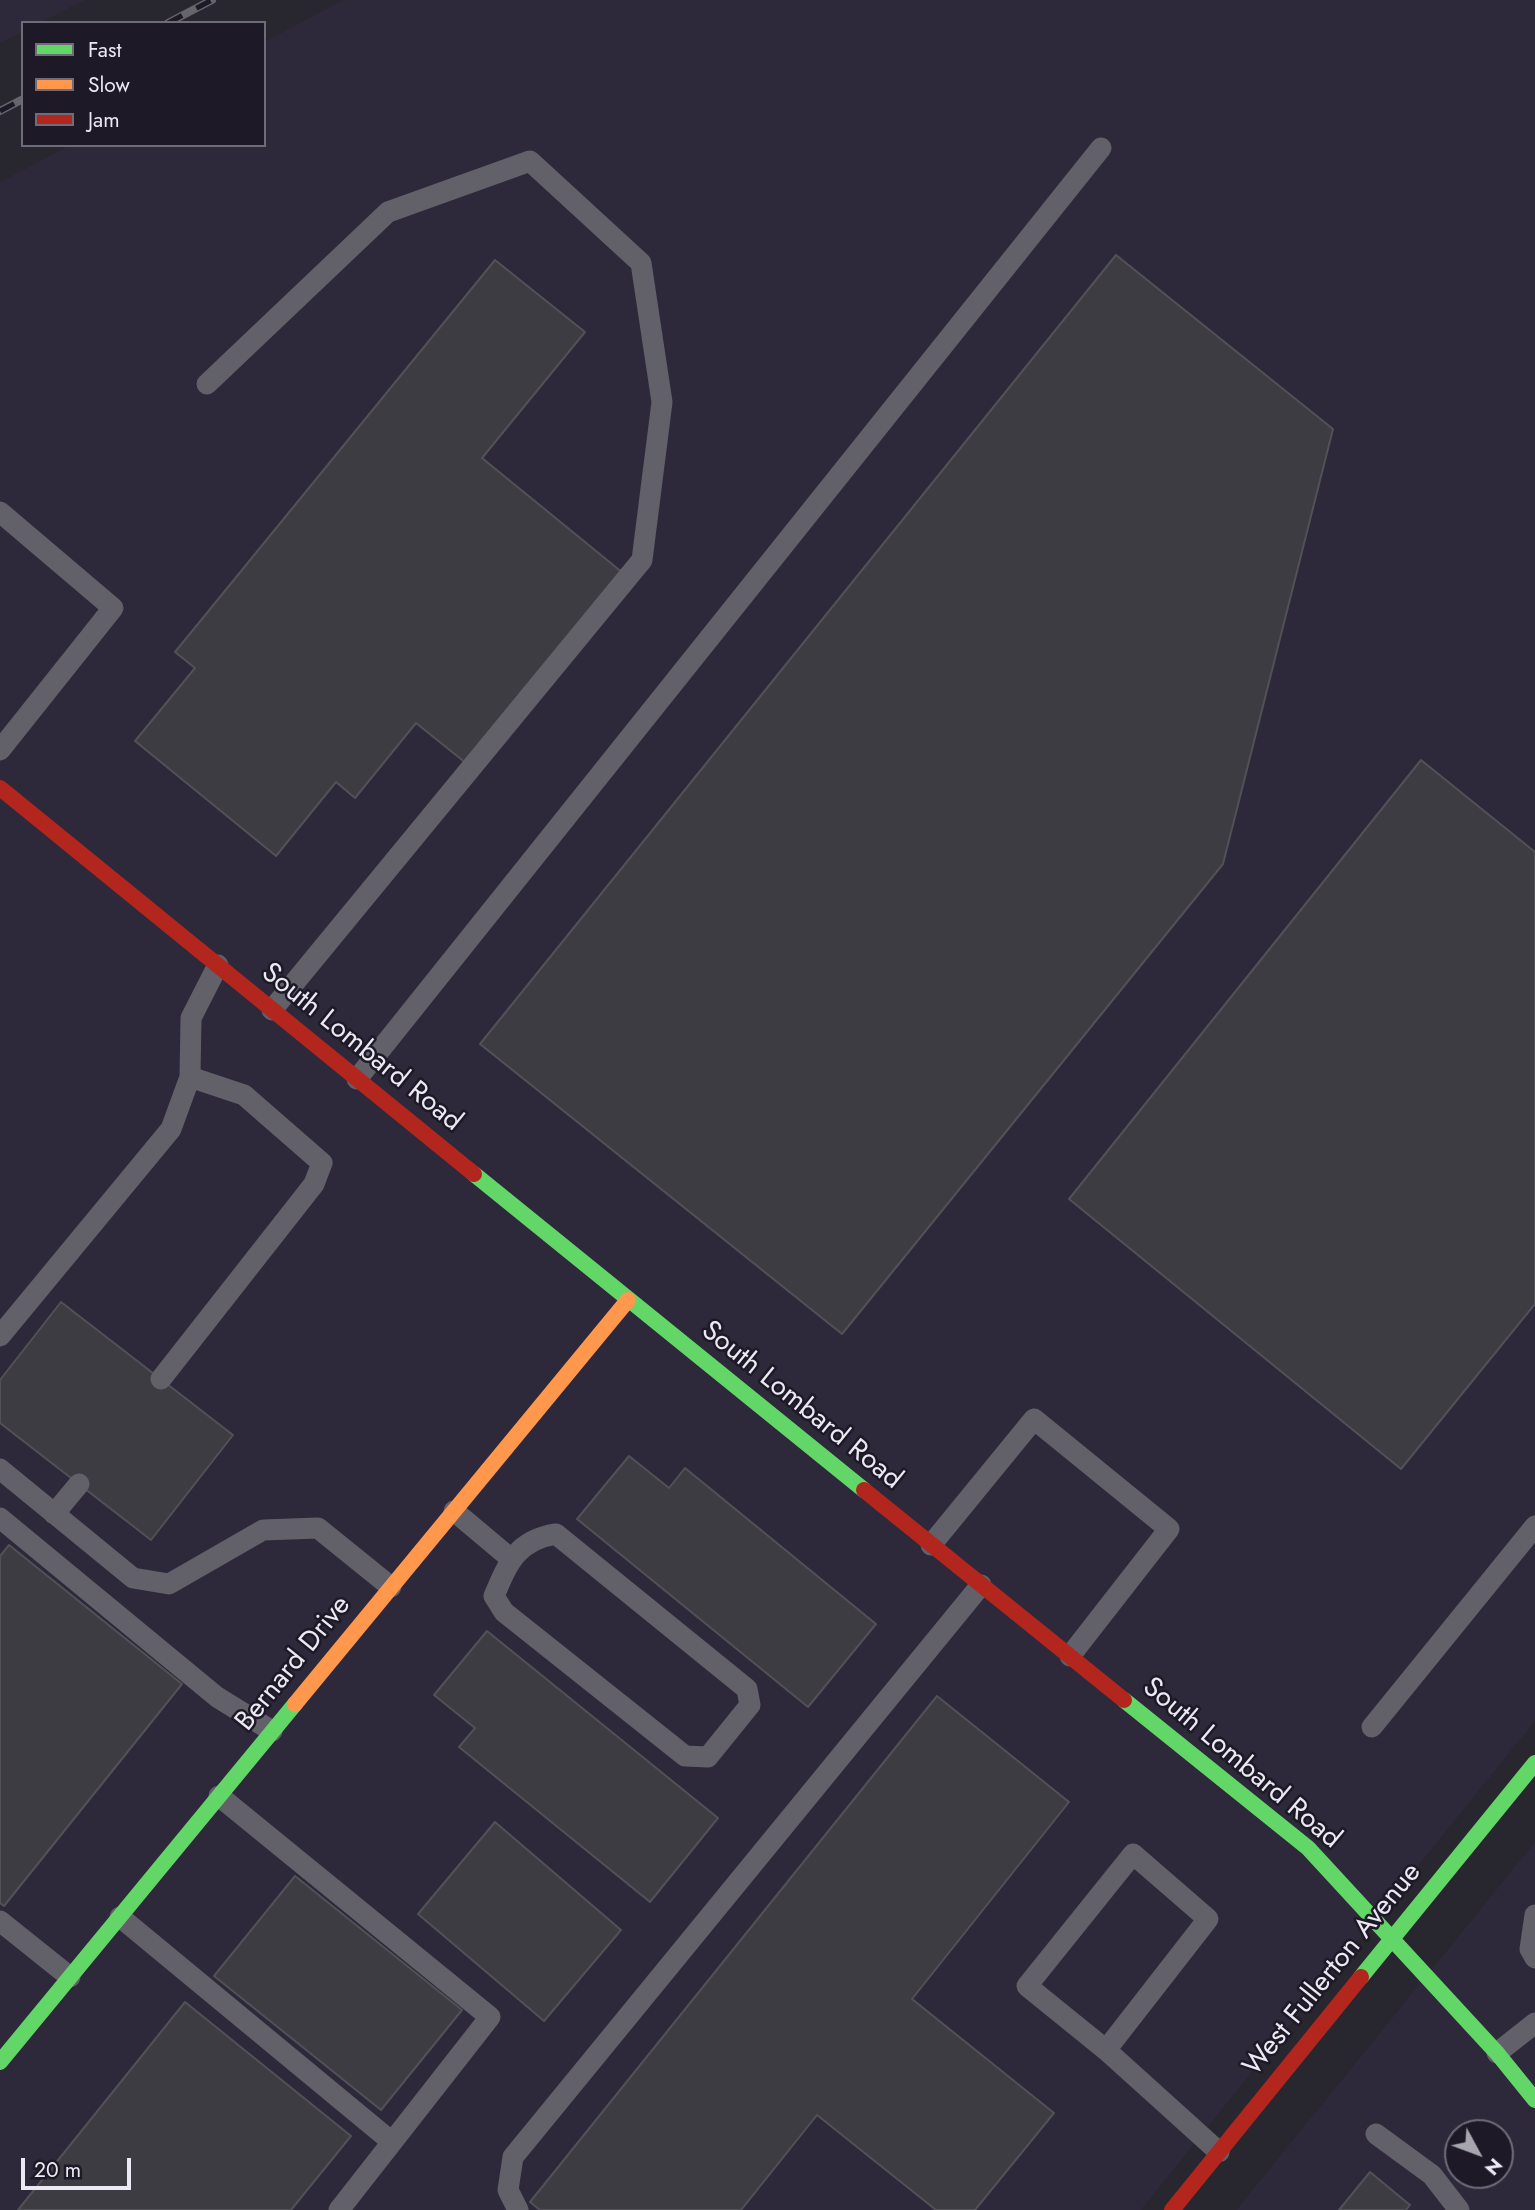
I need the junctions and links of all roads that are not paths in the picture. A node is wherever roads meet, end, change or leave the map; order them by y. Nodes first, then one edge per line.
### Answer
1 (1101, 148) dead end
2 (207, 384) dead end
3 (0, 512) edge
4 (0, 750) edge
5 (2, 792) edge
6 (218, 965) junction
7 (272, 1010) junction
8 (190, 1077) junction
9 (357, 1079) junction
10 (628, 1300) junction
11 (0, 1336) edge
12 (161, 1379) dead end
13 (0, 1469) edge
14 (79, 1484) dead end
15 (454, 1511) junction
16 (54, 1514) junction
17 (0, 1518) edge
18 (1535, 1526) edge
19 (931, 1545) junction
20 (510, 1558) junction
21 (981, 1585) junction
22 (391, 1587) junction
23 (1070, 1656) junction
24 (1372, 1727) dead end
25 (272, 1731) junction
26 (1535, 1763) edge
27 (219, 1796) junction
28 (1535, 1915) edge
29 (120, 1917) junction
30 (0, 1921) edge
31 (1392, 1940) junction
32 (1535, 1958) edge
33 (70, 1977) junction
34 (1535, 2022) edge
35 (1106, 2050) junction
36 (1497, 2053) junction
37 (0, 2062) edge
38 (1535, 2100) edge
39 (1376, 2134) dead end
40 (392, 2141) junction
41 (1219, 2152) junction
42 (339, 2210) edge
43 (518, 2210) edge
44 (1172, 2210) edge
45 (1459, 2210) edge

1 - 9 lane
2 - 7 lane
3 - 4 lane
5 - 6 street, South Lombard Road
6 - 7 street, South Lombard Road
6 - 8 lane
7 - 9 street, South Lombard Road
8 - 11 lane
8 - 12 lane
9 - 10 street, South Lombard Road
10 - 15 street, Bernard Drive
10 - 19 street, South Lombard Road
13 - 16 lane
14 - 16 lane
15 - 20 lane
15 - 22 street, Bernard Drive
16 - 22 lane
17 - 25 lane
18 - 24 lane
19 - 21 street, South Lombard Road
19 - 23 lane
20 - 20 lane
21 - 23 street, South Lombard Road
21 - 43 lane
22 - 25 street, Bernard Drive
23 - 31 street, South Lombard Road
25 - 27 street, Bernard Drive
26 - 31 street, West Fullerton Avenue
27 - 29 street, Bernard Drive
27 - 40 lane
28 - 32 lane
29 - 33 street, Bernard Drive
29 - 40 lane
30 - 33 lane
31 - 36 street, South Lombard Road
31 - 41 street, West Fullerton Avenue
33 - 37 street, Bernard Drive
34 - 36 lane
35 - 35 lane
35 - 41 lane
36 - 38 street, South Lombard Road
39 - 45 lane
40 - 42 lane
41 - 44 street, West Fullerton Avenue

